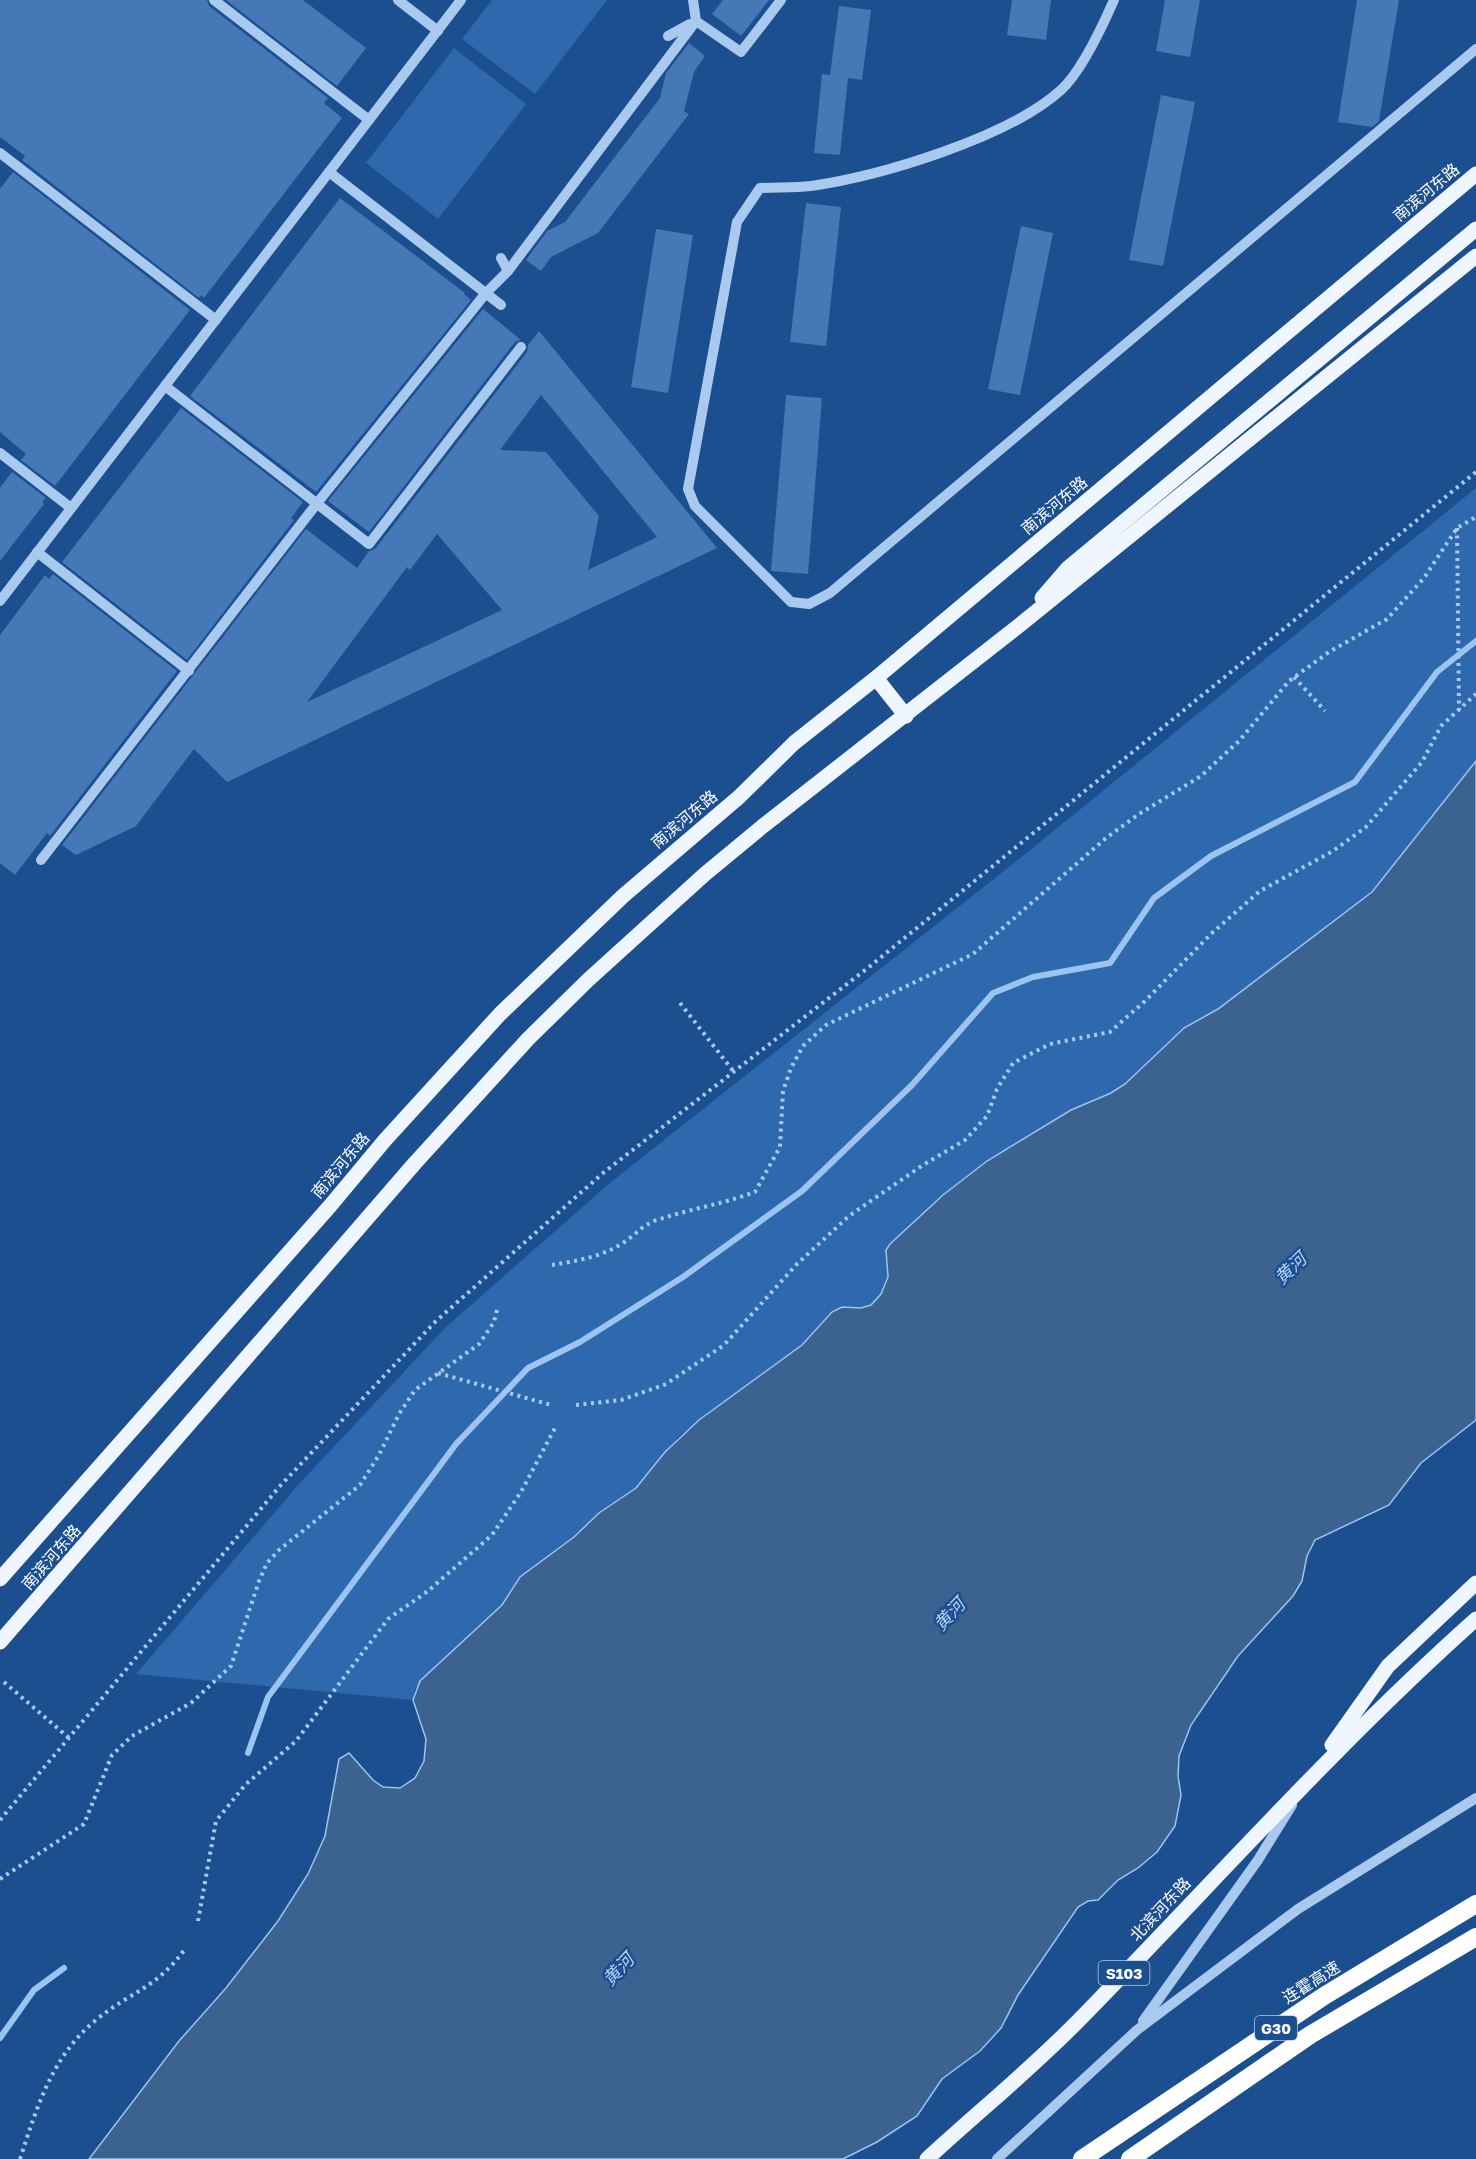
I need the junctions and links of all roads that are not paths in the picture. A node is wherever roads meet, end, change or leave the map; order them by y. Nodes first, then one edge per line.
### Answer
1 (214, 0) edge
2 (398, 0) edge
3 (461, 0) edge
4 (693, 0) edge
5 (781, 0) edge
6 (1114, 0) edge
7 (696, 21) junction
8 (438, 30) junction
9 (668, 36) dead end
10 (1476, 49) edge
11 (369, 120) junction
12 (0, 153) edge
13 (329, 172) junction
14 (1476, 174) edge
15 (1476, 229) edge
16 (1476, 256) edge
17 (501, 258) dead end
18 (508, 271) junction
19 (486, 293) junction
20 (501, 305) dead end
21 (216, 320) junction
22 (521, 346) dead end
23 (165, 386) junction
24 (0, 453) edge
25 (318, 502) junction
26 (71, 508) junction
27 (37, 552) junction
28 (0, 601) edge
29 (1016, 628) junction
30 (189, 671) junction
31 (876, 678) junction
32 (906, 716) junction
33 (41, 860) dead end
34 (0, 1579) edge
35 (1476, 1582) edge
36 (1476, 1618) edge
37 (0, 1642) edge
38 (1310, 1776) junction
39 (1476, 1798) edge
40 (1476, 1904) edge
41 (1476, 1937) edge
42 (1137, 2030) junction
43 (927, 2159) edge
44 (997, 2159) edge
45 (1082, 2159) edge
46 (1130, 2159) edge

1 - 11 street
2 - 8 street
3 - 8 street
4 - 7 street
5 - 7 street
6 - 10 street
7 - 9 street
7 - 18 street
8 - 11 street
11 - 13 street
12 - 21 street
13 - 19 street
13 - 21 street
14 - 31 main road, 南滨河东路
15 - 29 main road
16 - 29 main road, 南滨河东路
17 - 18 street
18 - 19 street
19 - 20 street
19 - 25 street
21 - 23 street
22 - 25 street
23 - 25 street
23 - 26 street
24 - 26 street
25 - 30 street
26 - 27 street
27 - 28 street
27 - 30 street
29 - 32 main road, 南滨河东路
30 - 33 street
31 - 32 main road
31 - 34 main road, 南滨河东路
32 - 37 main road, 南滨河东路
35 - 38 main road, 北滨河东路 / S103
36 - 38 main road, 北滨河东路 / S103
38 - 42 street
38 - 43 main road, 北滨河东路 / S103
39 - 42 street
40 - 45 highway, 连霍高速 / G30
41 - 46 highway, G30
42 - 44 street

